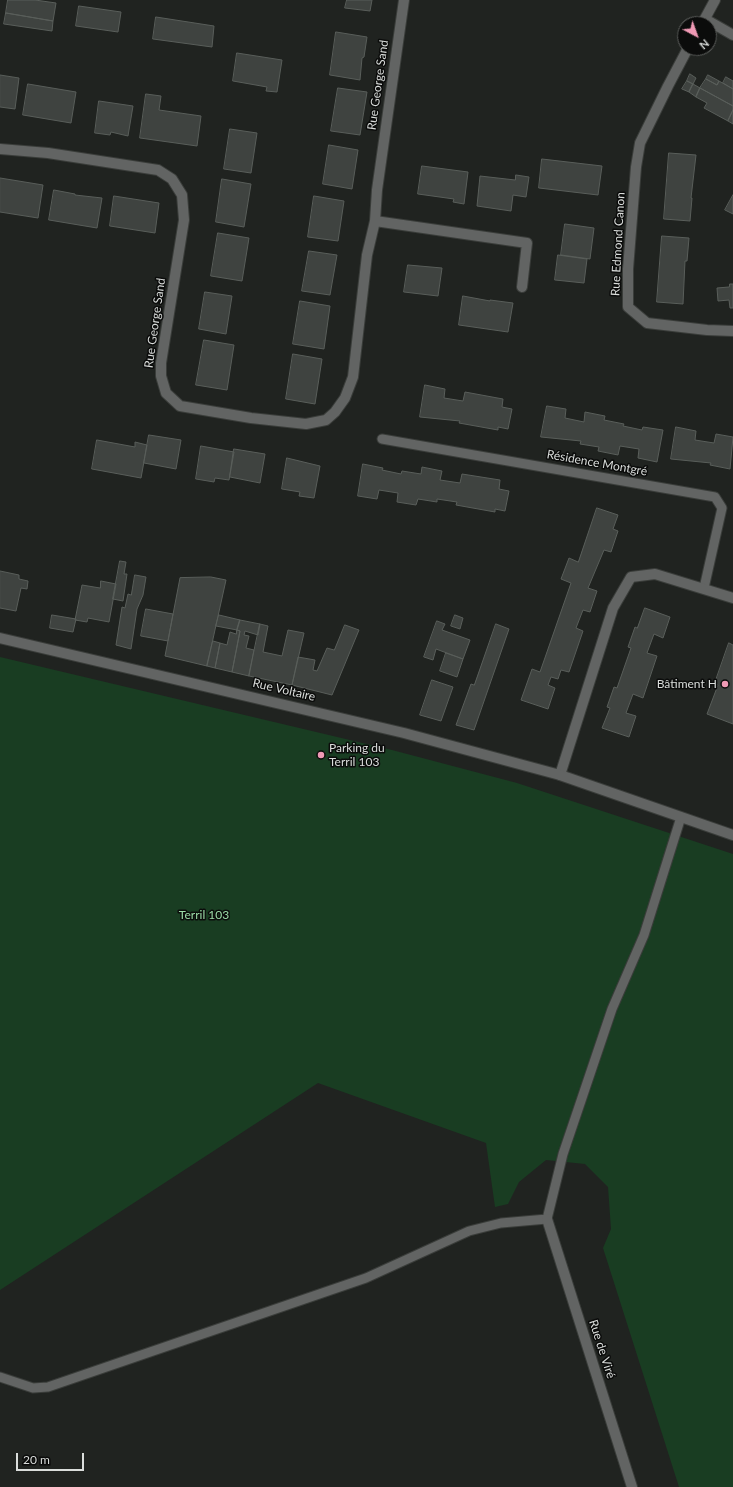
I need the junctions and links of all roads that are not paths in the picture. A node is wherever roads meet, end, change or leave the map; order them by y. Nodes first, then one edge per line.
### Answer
1 (404, 0) edge
2 (715, 0) edge
3 (706, 16) edge
4 (717, 28) edge
5 (733, 35) edge
6 (684, 56) edge
7 (0, 149) edge
8 (375, 221) junction
9 (522, 287) dead end
10 (733, 331) edge
11 (382, 439) dead end
12 (704, 588) junction
13 (733, 598) edge
14 (0, 638) edge
15 (560, 776) junction
16 (681, 817) junction
17 (733, 834) edge
18 (547, 1219) junction
19 (0, 1377) edge
20 (632, 1487) edge

1 - 8 street, Rue George Sand
2 - 3 street
4 - 5 street
6 - 10 street, Rue Edmond Canon
7 - 8 street, Rue George Sand
8 - 9 street
11 - 12 lane, Résidence Montgré
12 - 13 street
12 - 15 street
14 - 15 street, Rue Voltaire
15 - 16 street, Rue Voltaire
16 - 17 street, Rue Voltaire
16 - 18 lane
18 - 19 lane
18 - 20 street, Rue de Viré

